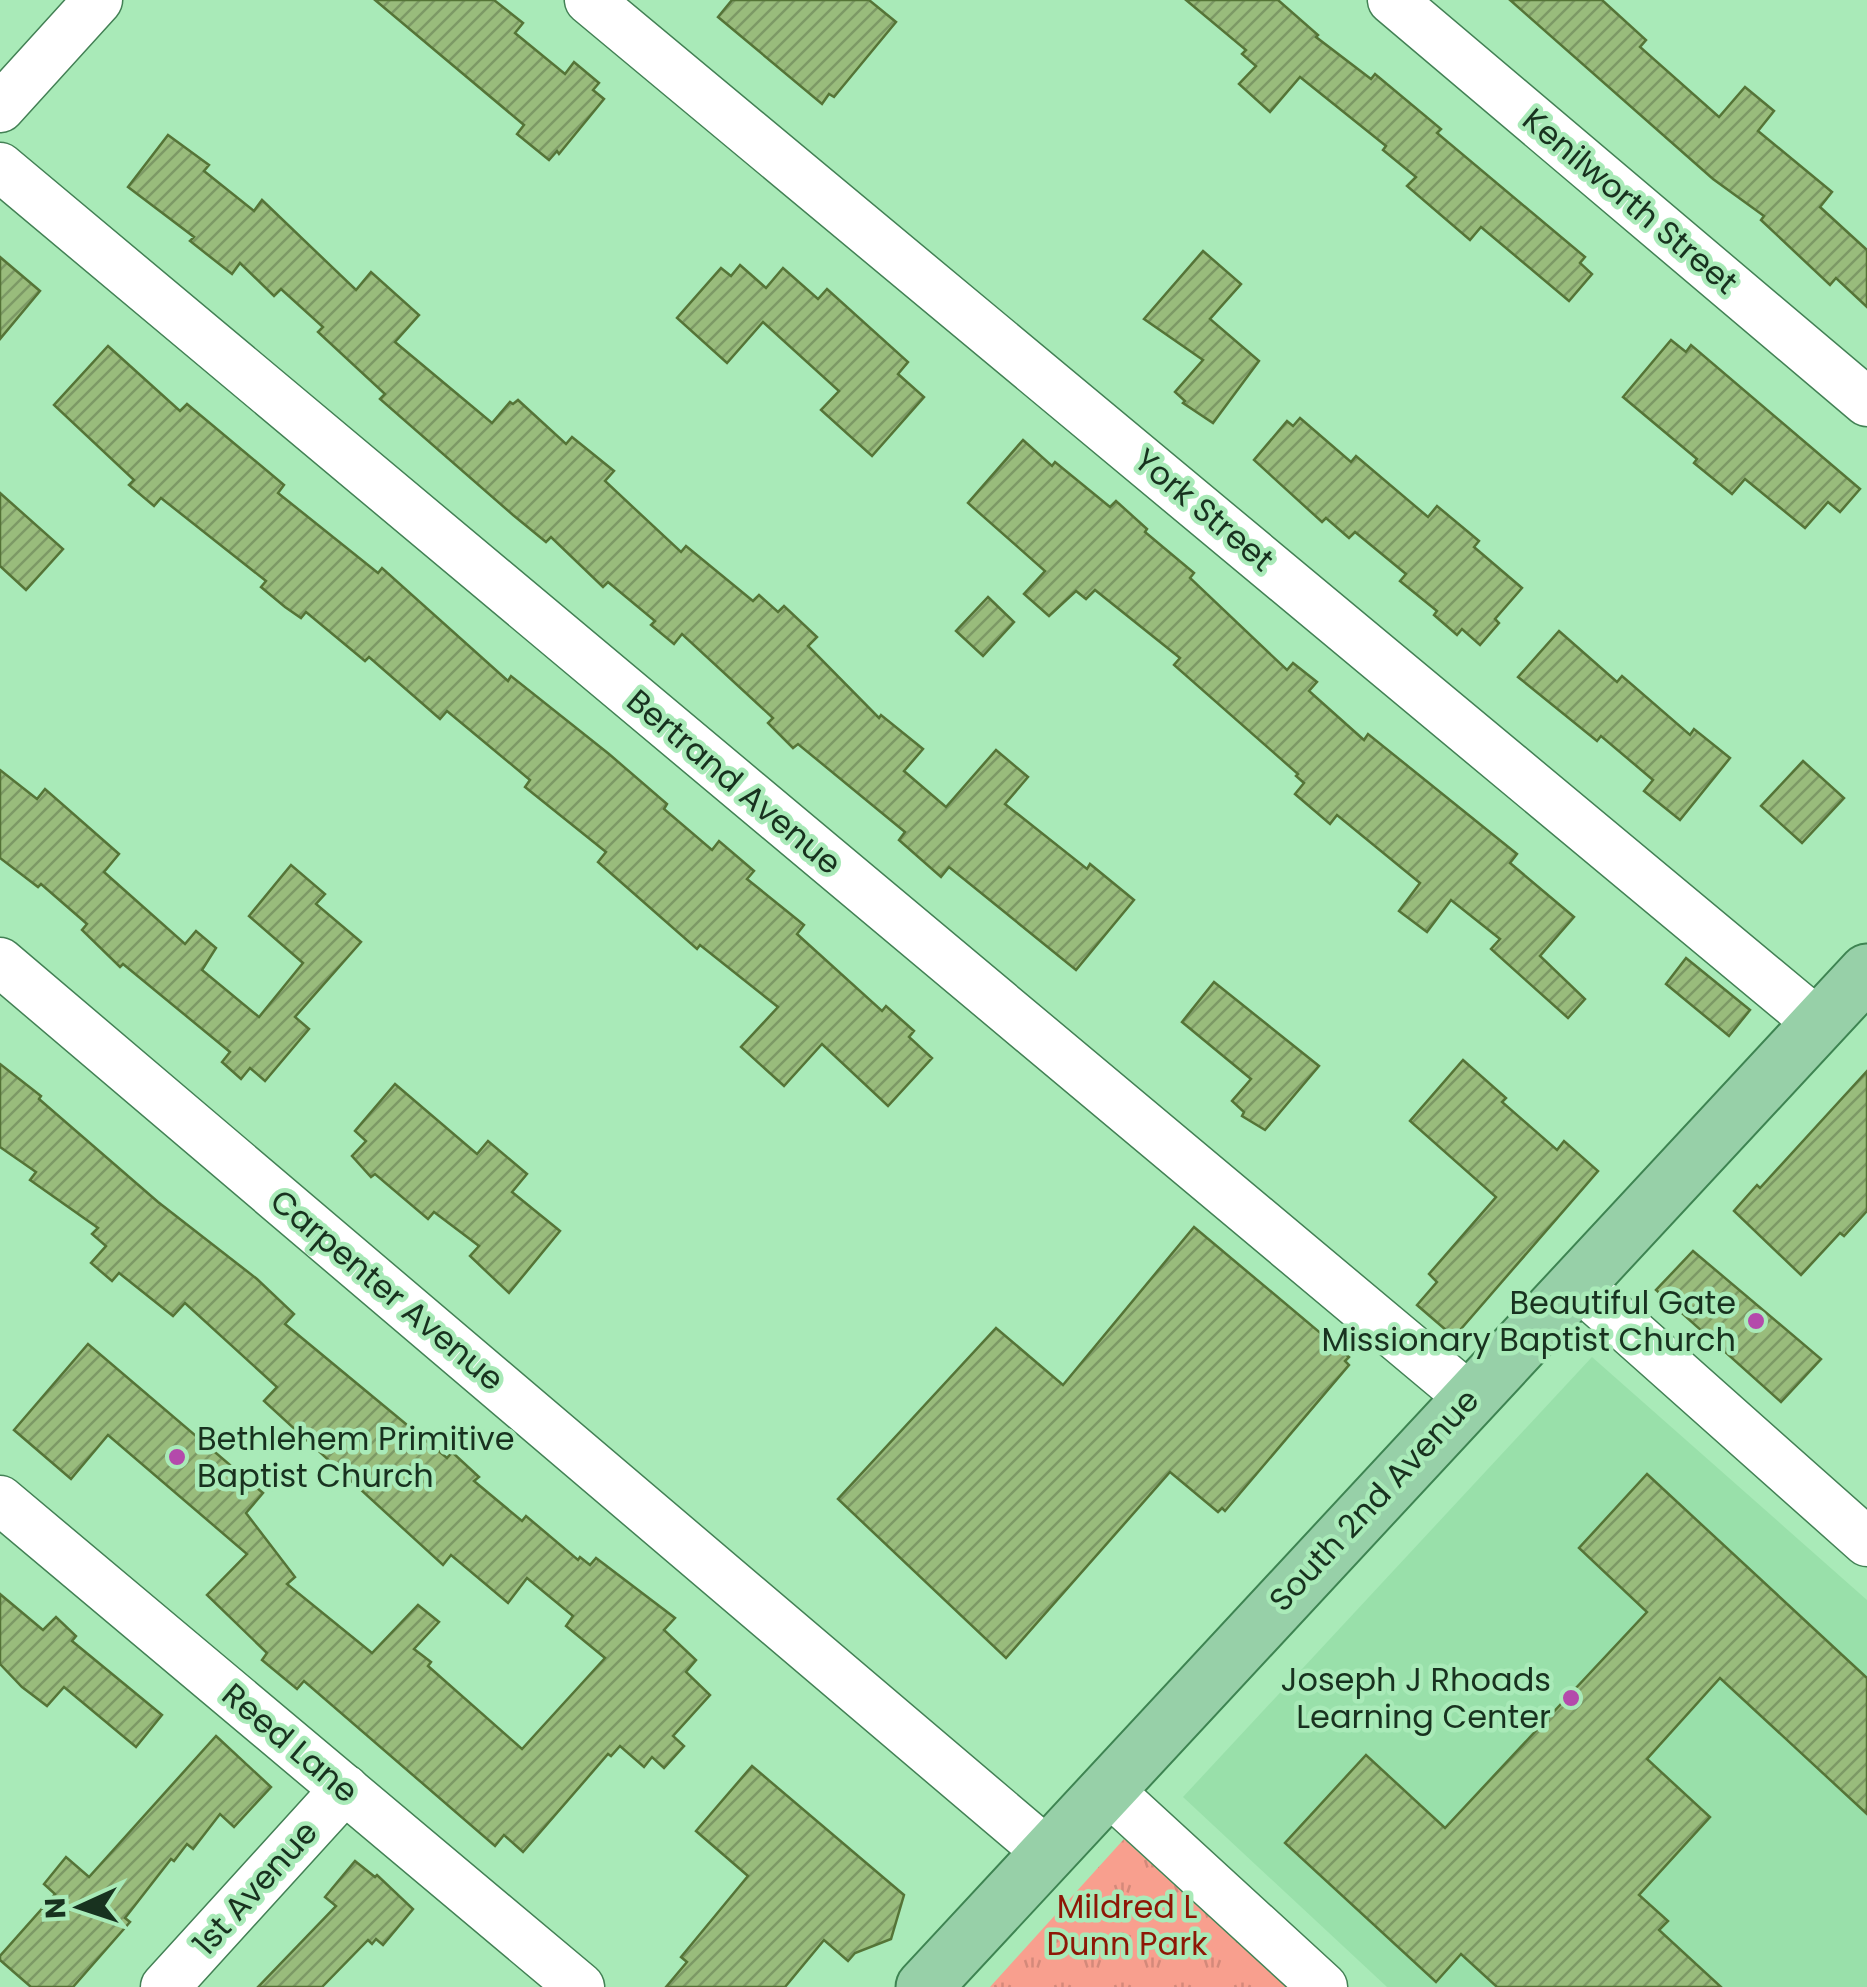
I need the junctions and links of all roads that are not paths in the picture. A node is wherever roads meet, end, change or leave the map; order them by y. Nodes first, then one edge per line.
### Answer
1 (98, 0) edge
2 (589, 0) edge
3 (1392, 0) edge
4 (0, 108) edge
5 (0, 167) edge
6 (1867, 402) edge
7 (0, 962) edge
8 (1867, 972) edge
9 (1818, 1023) junction
10 (1576, 1283) junction
11 (1469, 1397) junction
12 (0, 1500) edge
13 (1867, 1542) edge
14 (344, 1788) junction
15 (1106, 1788) junction
16 (1048, 1852) junction
17 (165, 1987) edge
18 (580, 1987) edge
19 (924, 1987) edge
20 (1323, 1987) edge

1 - 4 street
2 - 9 street, York Street
3 - 6 street, Kenilworth Street
5 - 11 street, Bertrand Avenue
7 - 16 street, Carpenter Avenue
8 - 9 main road, South 2nd Avenue
9 - 10 main road, South 2nd Avenue
10 - 11 main road, South 2nd Avenue
10 - 13 street
11 - 15 main road, South 2nd Avenue
12 - 14 street, Reed Lane
14 - 17 street, 1st Avenue
14 - 18 street, Reed Lane
15 - 16 main road, South 2nd Avenue
15 - 20 street
16 - 19 main road, South 2nd Avenue

